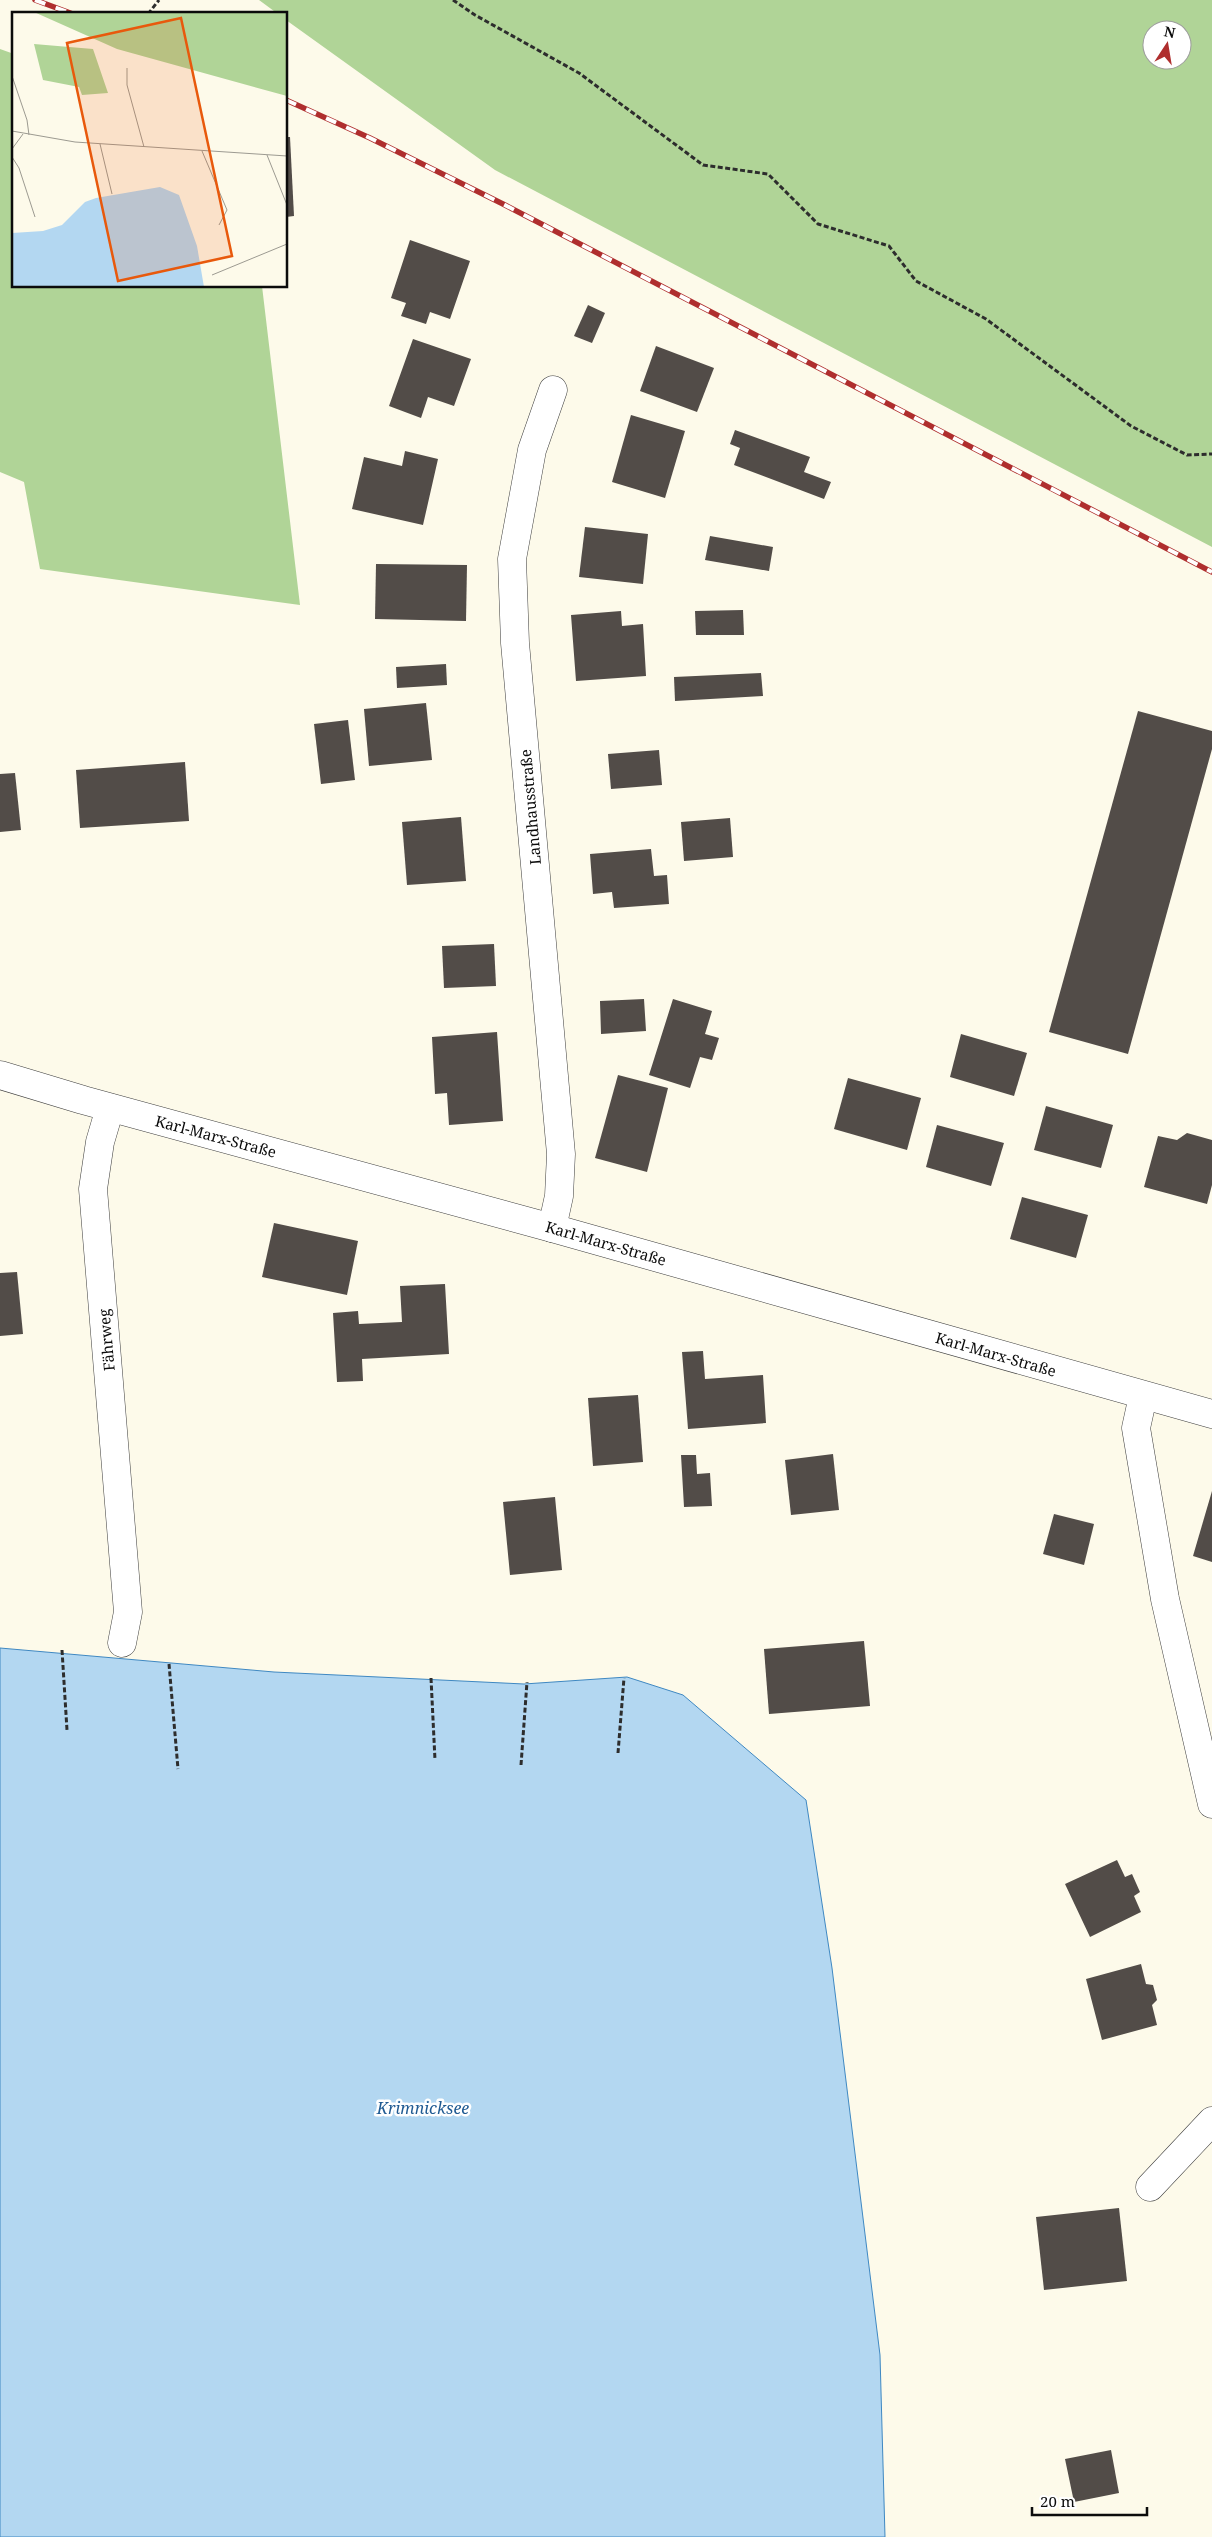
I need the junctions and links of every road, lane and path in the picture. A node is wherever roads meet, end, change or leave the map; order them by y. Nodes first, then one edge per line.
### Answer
1 (159, 0) edge
2 (453, 0) edge
3 (150, 12) edge
4 (553, 390) dead end
5 (1212, 454) edge
6 (0, 1074) edge
7 (110, 1108) junction
8 (552, 1228) junction
9 (1143, 1396) junction
10 (1212, 1414) edge
11 (122, 1643) dead end
12 (62, 1650) dead end
13 (169, 1664) dead end
14 (431, 1678) dead end
15 (624, 1678) dead end
16 (526, 1682) dead end
17 (66, 1730) dead end
18 (618, 1753) dead end
19 (435, 1760) dead end
20 (521, 1765) dead end
21 (178, 1769) dead end
22 (1212, 1804) edge
23 (1212, 2121) edge
24 (1150, 2187) dead end

1 - 3 path
2 - 5 path
4 - 8 street, Landhausstraße
6 - 7 street, Karl-Marx-Straße
7 - 8 street, Karl-Marx-Straße
7 - 11 street, Fährweg
8 - 9 street, Karl-Marx-Straße
9 - 10 street, Karl-Marx-Straße
9 - 22 street
12 - 17 path
13 - 21 path
14 - 19 path
15 - 18 path
16 - 20 path
23 - 24 street

